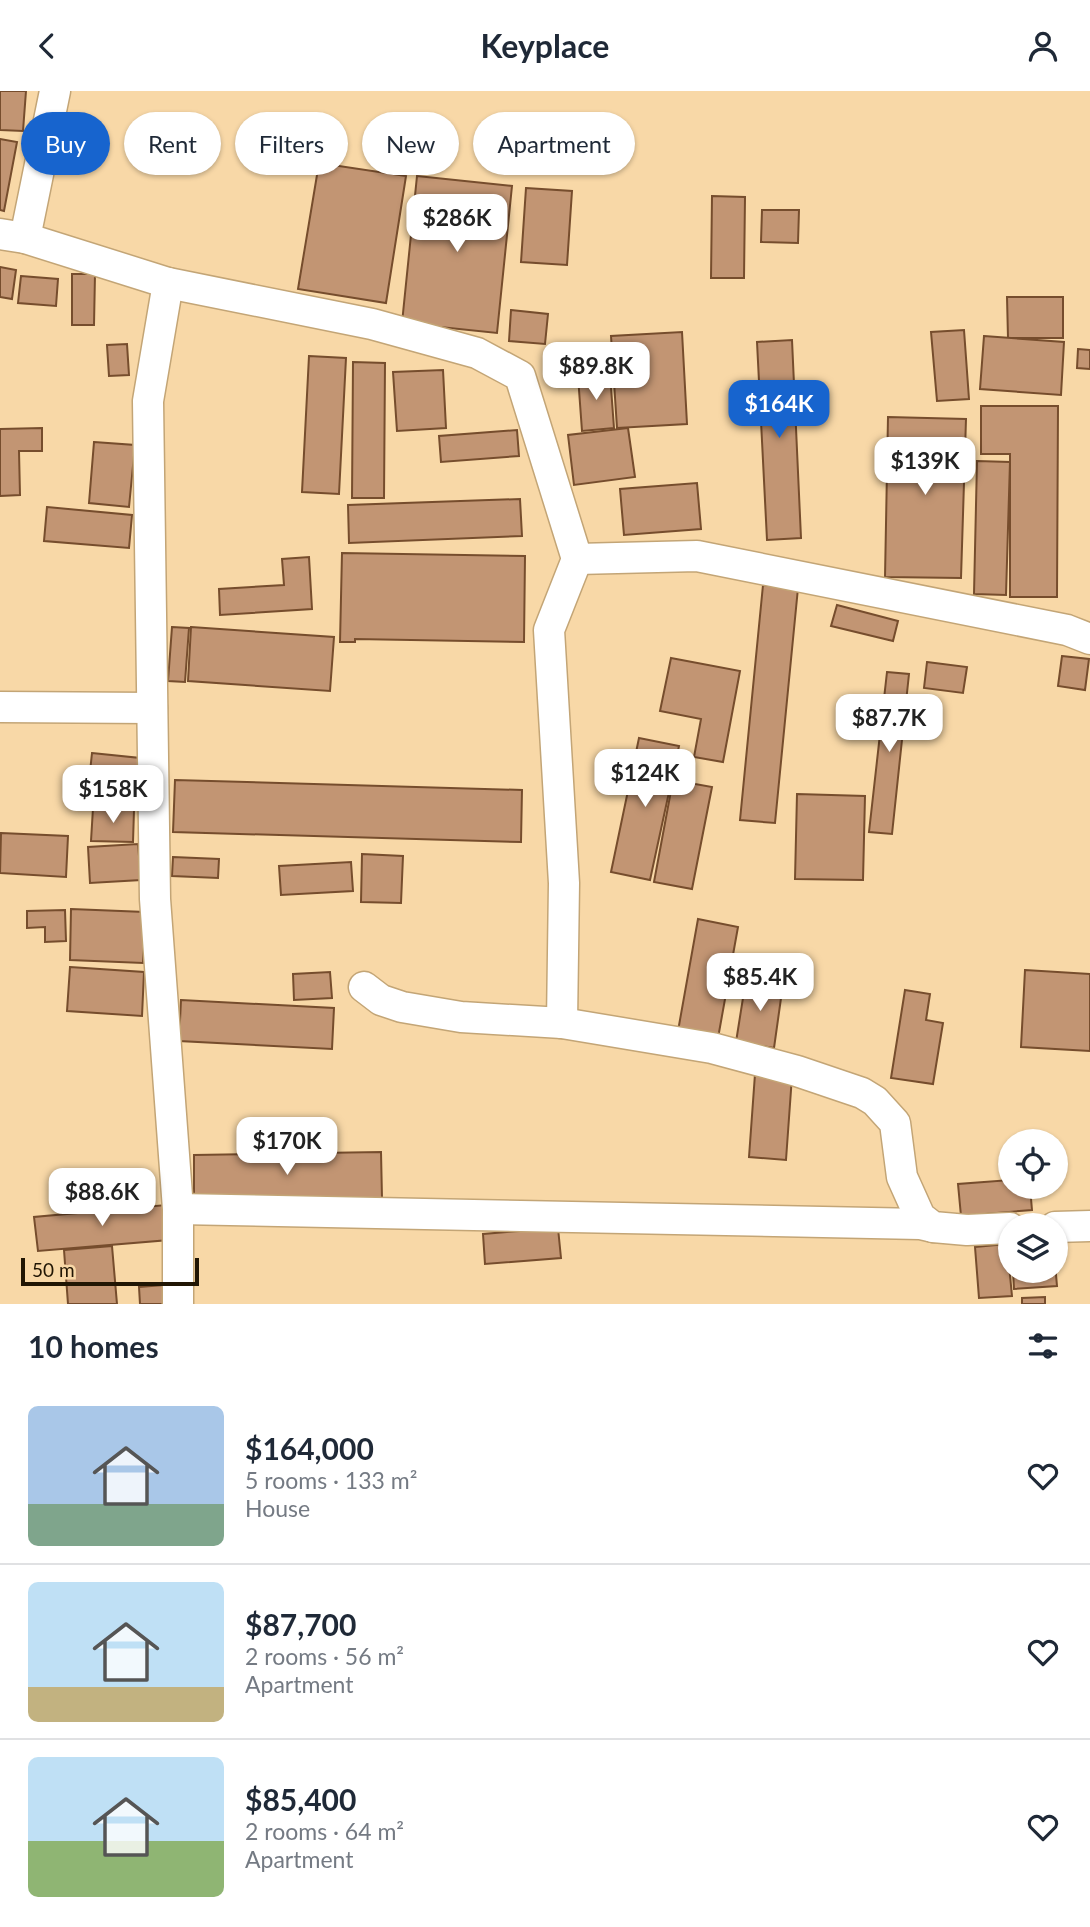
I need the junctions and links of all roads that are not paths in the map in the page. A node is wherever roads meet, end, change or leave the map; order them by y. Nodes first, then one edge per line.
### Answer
1 (55, 91) edge
2 (12, 236) edge
3 (168, 283) junction
4 (577, 559) junction
5 (1090, 639) edge
6 (0, 707) edge
7 (152, 708) junction
8 (364, 987) dead end
9 (562, 1023) junction
10 (178, 1209) junction
11 (1090, 1226) edge
12 (933, 1227) junction
13 (1068, 1227) edge
14 (998, 1229) edge
15 (178, 1304) edge

1 - 2 street
2 - 3 street
3 - 4 street
3 - 7 street
4 - 5 street
4 - 9 street
6 - 7 street
7 - 10 street
8 - 9 street
9 - 12 street
10 - 12 street
10 - 15 street
11 - 13 street
12 - 14 street

